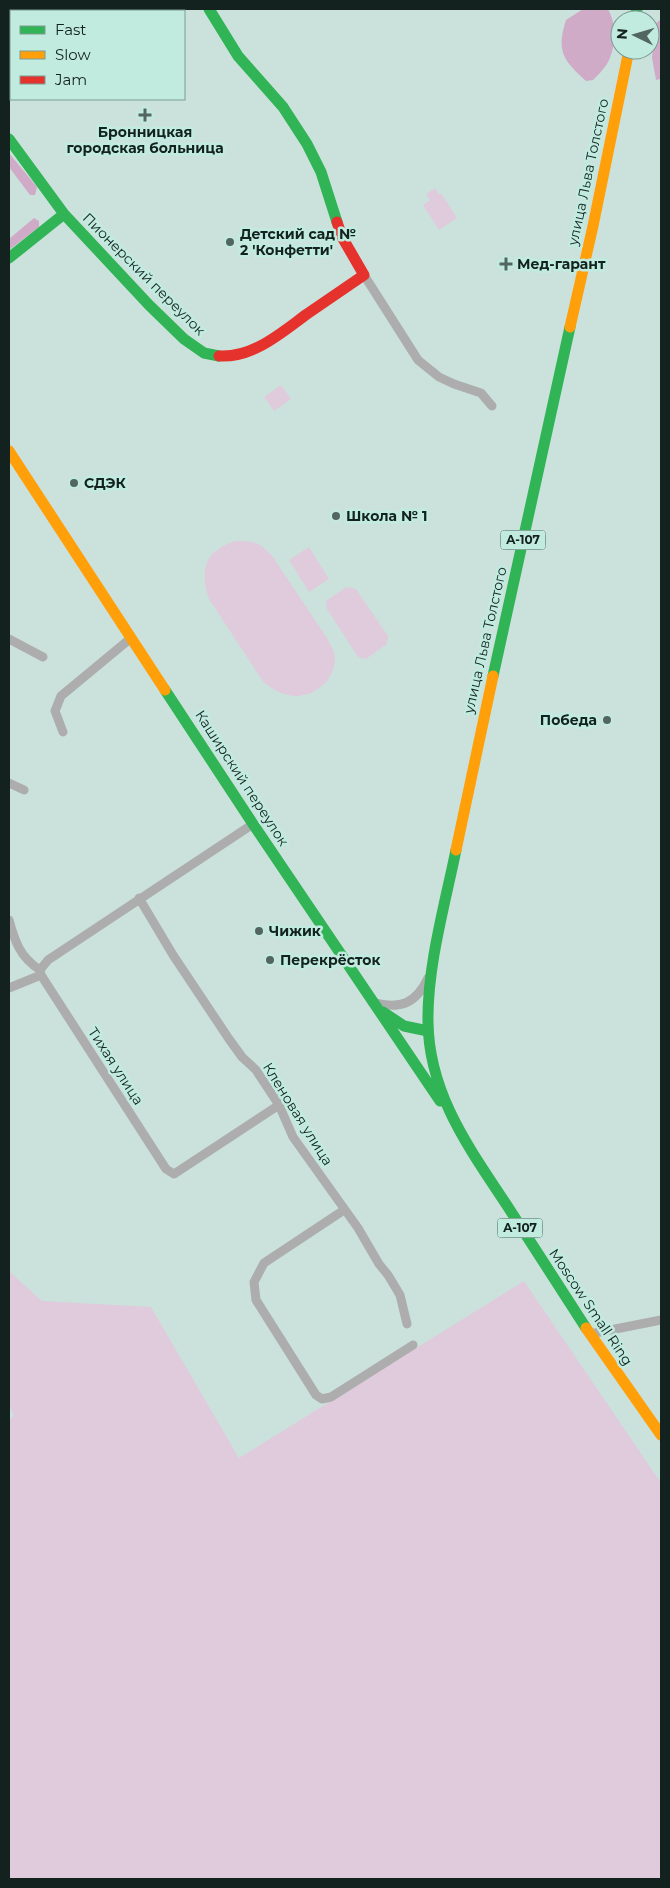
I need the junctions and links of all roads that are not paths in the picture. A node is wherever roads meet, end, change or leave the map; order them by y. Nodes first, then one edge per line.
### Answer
1 (209, 9) edge
2 (627, 60) edge
3 (9, 139) edge
4 (64, 214) junction
5 (9, 258) edge
6 (364, 275) junction
7 (492, 406) dead end
8 (9, 451) edge
9 (131, 638) junction
10 (9, 639) edge
11 (43, 657) dead end
12 (63, 732) dead end
13 (9, 783) edge
14 (24, 790) dead end
15 (253, 824) junction
16 (139, 898) junction
17 (9, 920) edge
18 (432, 971) junction
19 (41, 972) junction
20 (9, 988) edge
21 (372, 1002) junction
22 (428, 1031) junction
23 (279, 1105) junction
24 (453, 1120) junction
25 (344, 1210) junction
26 (661, 1320) edge
27 (407, 1324) dead end
28 (590, 1334) junction
29 (413, 1345) dead end
30 (661, 1434) edge

1 - 6 main road
2 - 18 main road, улица Льва Толстого / А-107
3 - 4 main road, Пионерский переулок
4 - 5 main road
4 - 6 main road, Пионерский переулок
6 - 7 street
8 - 9 main road, Каширский переулок
9 - 12 street
9 - 15 main road, Каширский переулок
10 - 11 street
13 - 14 street
15 - 16 street
15 - 21 main road, Каширский переулок
16 - 19 street
16 - 23 street, Кленовая улица
17 - 19 street, Тихая улица
18 - 21 street
18 - 22 main road, улица Льва Толстого / А-107
19 - 20 street
19 - 23 street, Тихая улица
21 - 22 main road
21 - 24 main road, Каширский переулок
22 - 24 main road, улица Льва Толстого / А-107
23 - 25 street, Кленовая улица
24 - 28 main road, Moscow Small Ring / А-107
25 - 27 street, Кленовая улица
25 - 29 street
26 - 28 street
28 - 30 main road, Moscow Small Ring / А-107

